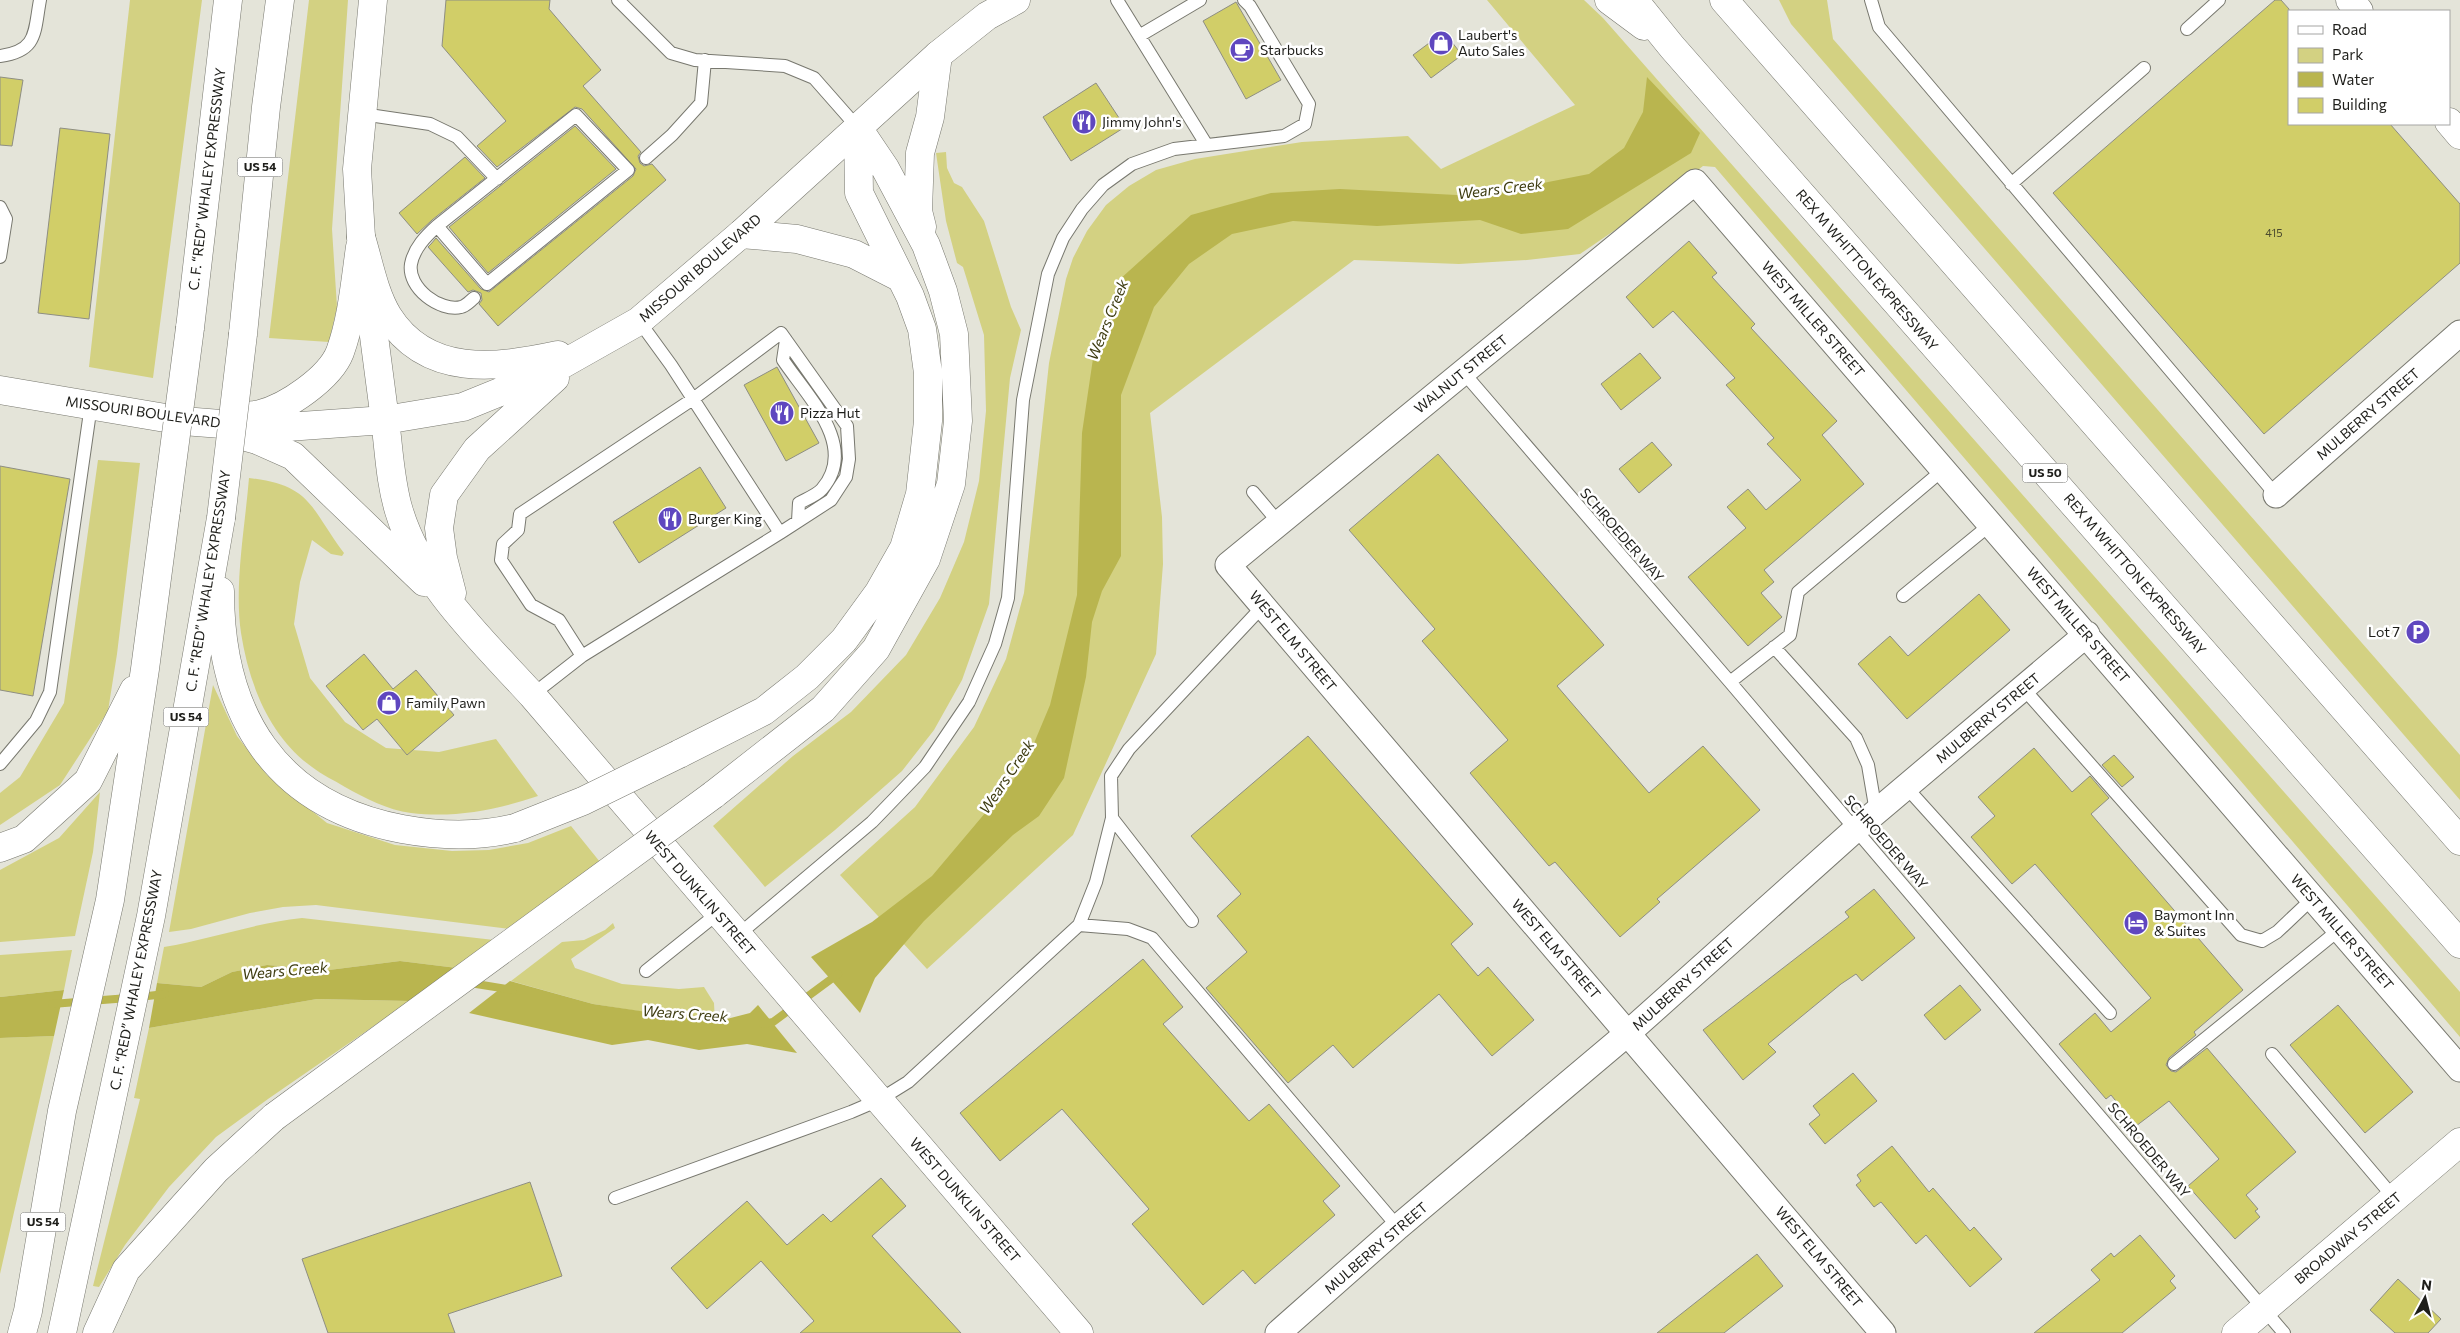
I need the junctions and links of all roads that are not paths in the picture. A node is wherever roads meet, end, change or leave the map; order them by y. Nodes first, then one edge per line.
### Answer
1 (40, 0) edge
2 (228, 0) edge
3 (280, 0) edge
4 (373, 0) edge
5 (618, 0) edge
6 (1016, 0) edge
7 (1117, 0) edge
8 (1200, 0) edge
9 (1244, 0) edge
10 (1609, 0) edge
11 (1634, 0) edge
12 (1724, 0) edge
13 (1749, 0) edge
14 (1871, 0) edge
15 (2219, 0) edge
16 (2350, 0) edge
17 (2358, 10) edge
18 (1750, 29) junction
19 (2187, 29) dead end
20 (1139, 36) junction
21 (1672, 47) junction
22 (938, 55) junction
23 (0, 56) edge
24 (705, 60) junction
25 (2144, 68) dead end
26 (362, 114) junction
27 (2450, 123) edge
28 (858, 128) junction
29 (2460, 135) edge
30 (1206, 144) junction
31 (646, 158) dead end
32 (497, 179) junction
33 (1694, 182) joint
34 (2011, 184) junction
35 (0, 207) edge
36 (437, 226) junction
37 (741, 234) junction
38 (361, 237) junction
39 (926, 245) junction
40 (0, 257) edge
41 (901, 278) junction
42 (474, 298) dead end
43 (639, 322) junction
44 (2460, 333) edge
45 (786, 340) junction
46 (594, 348) junction
47 (1463, 372) junction
48 (0, 390) edge
49 (693, 399) junction
50 (91, 405) junction
51 (385, 420) junction
52 (183, 421) junction
53 (1944, 469) junction
54 (1253, 492) dead end
55 (2276, 495) joint
56 (221, 518) junction
57 (798, 521) junction
58 (1279, 523) junction
59 (1991, 524) junction
60 (780, 533) junction
61 (1228, 565) joint
62 (1902, 596) dead end
63 (1263, 606) junction
64 (458, 614) junction
65 (2087, 634) junction
66 (1774, 647) junction
67 (582, 656) junction
68 (145, 669) junction
69 (1730, 682) junction
70 (2023, 688) junction
71 (532, 695) junction
72 (0, 764) edge
73 (1906, 787) junction
74 (1876, 812) junction
75 (1112, 818) junction
76 (1856, 829) junction
77 (2460, 841) edge
78 (0, 848) edge
79 (2313, 898) junction
80 (717, 914) junction
81 (1192, 921) dead end
82 (1079, 925) junction
83 (2340, 929) junction
84 (737, 936) junction
85 (2460, 944) edge
86 (646, 971) dead end
87 (2110, 1012) dead end
88 (1628, 1033) junction
89 (2272, 1054) dead end
90 (2174, 1064) dead end
91 (2460, 1069) edge
92 (879, 1100) junction
93 (2460, 1142) edge
94 (614, 1198) dead end
95 (2395, 1199) junction
96 (1398, 1227) junction
97 (2264, 1310) junction
98 (22, 1333) edge
99 (62, 1333) edge
100 (97, 1333) edge
101 (1079, 1333) edge
102 (1278, 1333) edge
103 (1883, 1333) edge
104 (2236, 1333) edge
105 (2284, 1333) edge

1 - 23 lane
2 - 68 main road, C. F. “RED” WHALEY EXPRESSWAY / US 54, bridge
3 - 56 main road, C. F. “RED” WHALEY EXPRESSWAY / US 54, bridge
4 - 26 main road
5 - 24 lane
6 - 22 main road, MISSOURI BOULEVARD
7 - 20 lane
8 - 20 lane
9 - 30 lane
10 - 21 main road
11 - 21 main road, REX M WHITTON EXPRESSWAY / US 50
12 - 18 main road
13 - 18 main road
14 - 34 lane
15 - 19 lane
16 - 17 main road
18 - 77 main road
20 - 30 lane
21 - 85 main road, REX M WHITTON EXPRESSWAY / US 50
22 - 28 main road, MISSOURI BOULEVARD
22 - 39 main road
24 - 28 lane
24 - 31 lane
25 - 34 lane
26 - 32 lane
26 - 38 main road
27 - 29 main road
28 - 37 main road, MISSOURI BOULEVARD
28 - 39 main road
28 - 41 main road
30 - 84 lane
32 - 36 lane
32 - 36 lane
33 - 47 street, WALNUT STREET
33 - 53 street, WEST MILLER STREET
34 - 55 lane
35 - 40 lane
36 - 42 lane
37 - 41 main road
37 - 43 main road, MISSOURI BOULEVARD
38 - 46 main road
38 - 51 main road, WEST DUNKLIN STREET
38 - 52 main road
39 - 100 main road, bridge
41 - 56 main road, bridge
43 - 46 main road, MISSOURI BOULEVARD
43 - 49 lane
44 - 55 street, MULBERRY STREET
45 - 49 lane
45 - 57 lane
45 - 57 lane
46 - 51 main road, MISSOURI BOULEVARD
46 - 64 main road
47 - 58 street, WALNUT STREET
47 - 69 lane, SCHROEDER WAY
48 - 50 main road, MISSOURI BOULEVARD
49 - 60 lane
49 - 67 lane
50 - 52 main road, MISSOURI BOULEVARD
50 - 72 lane
51 - 52 main road, MISSOURI BOULEVARD
51 - 64 main road, WEST DUNKLIN STREET
52 - 64 main road
53 - 59 street, WEST MILLER STREET
53 - 66 lane
54 - 58 lane
56 - 99 main road, C. F. “RED” WHALEY EXPRESSWAY / US 54
57 - 60 lane
58 - 61 street, WALNUT STREET
59 - 62 lane
59 - 65 street, WEST MILLER STREET
60 - 67 lane
61 - 63 street, WEST ELM STREET
63 - 75 lane
63 - 88 street, WEST ELM STREET
64 - 71 main road, WEST DUNKLIN STREET
65 - 70 street, MULBERRY STREET
65 - 79 street, WEST MILLER STREET
66 - 69 lane
66 - 74 lane
67 - 71 lane
68 - 78 main road
68 - 98 main road, C. F. “RED” WHALEY EXPRESSWAY / US 54
69 - 76 lane, SCHROEDER WAY
70 - 73 street, MULBERRY STREET
70 - 79 lane
71 - 80 main road, WEST DUNKLIN STREET
73 - 74 street, MULBERRY STREET
73 - 87 lane
74 - 76 street, MULBERRY STREET
75 - 81 lane
75 - 82 lane
76 - 88 street, MULBERRY STREET
76 - 97 lane, SCHROEDER WAY
79 - 83 street, WEST MILLER STREET
80 - 84 main road, WEST DUNKLIN STREET
80 - 86 lane
82 - 92 lane
82 - 96 lane
83 - 90 lane
83 - 91 street, WEST MILLER STREET
84 - 92 main road, WEST DUNKLIN STREET
88 - 96 street, MULBERRY STREET
88 - 103 street, WEST ELM STREET
89 - 95 lane
92 - 94 lane
92 - 101 main road, WEST DUNKLIN STREET
93 - 95 main road, BROADWAY STREET
95 - 97 main road, BROADWAY STREET
96 - 102 street, MULBERRY STREET
97 - 104 main road, BROADWAY STREET
97 - 105 lane, SCHROEDER WAY

